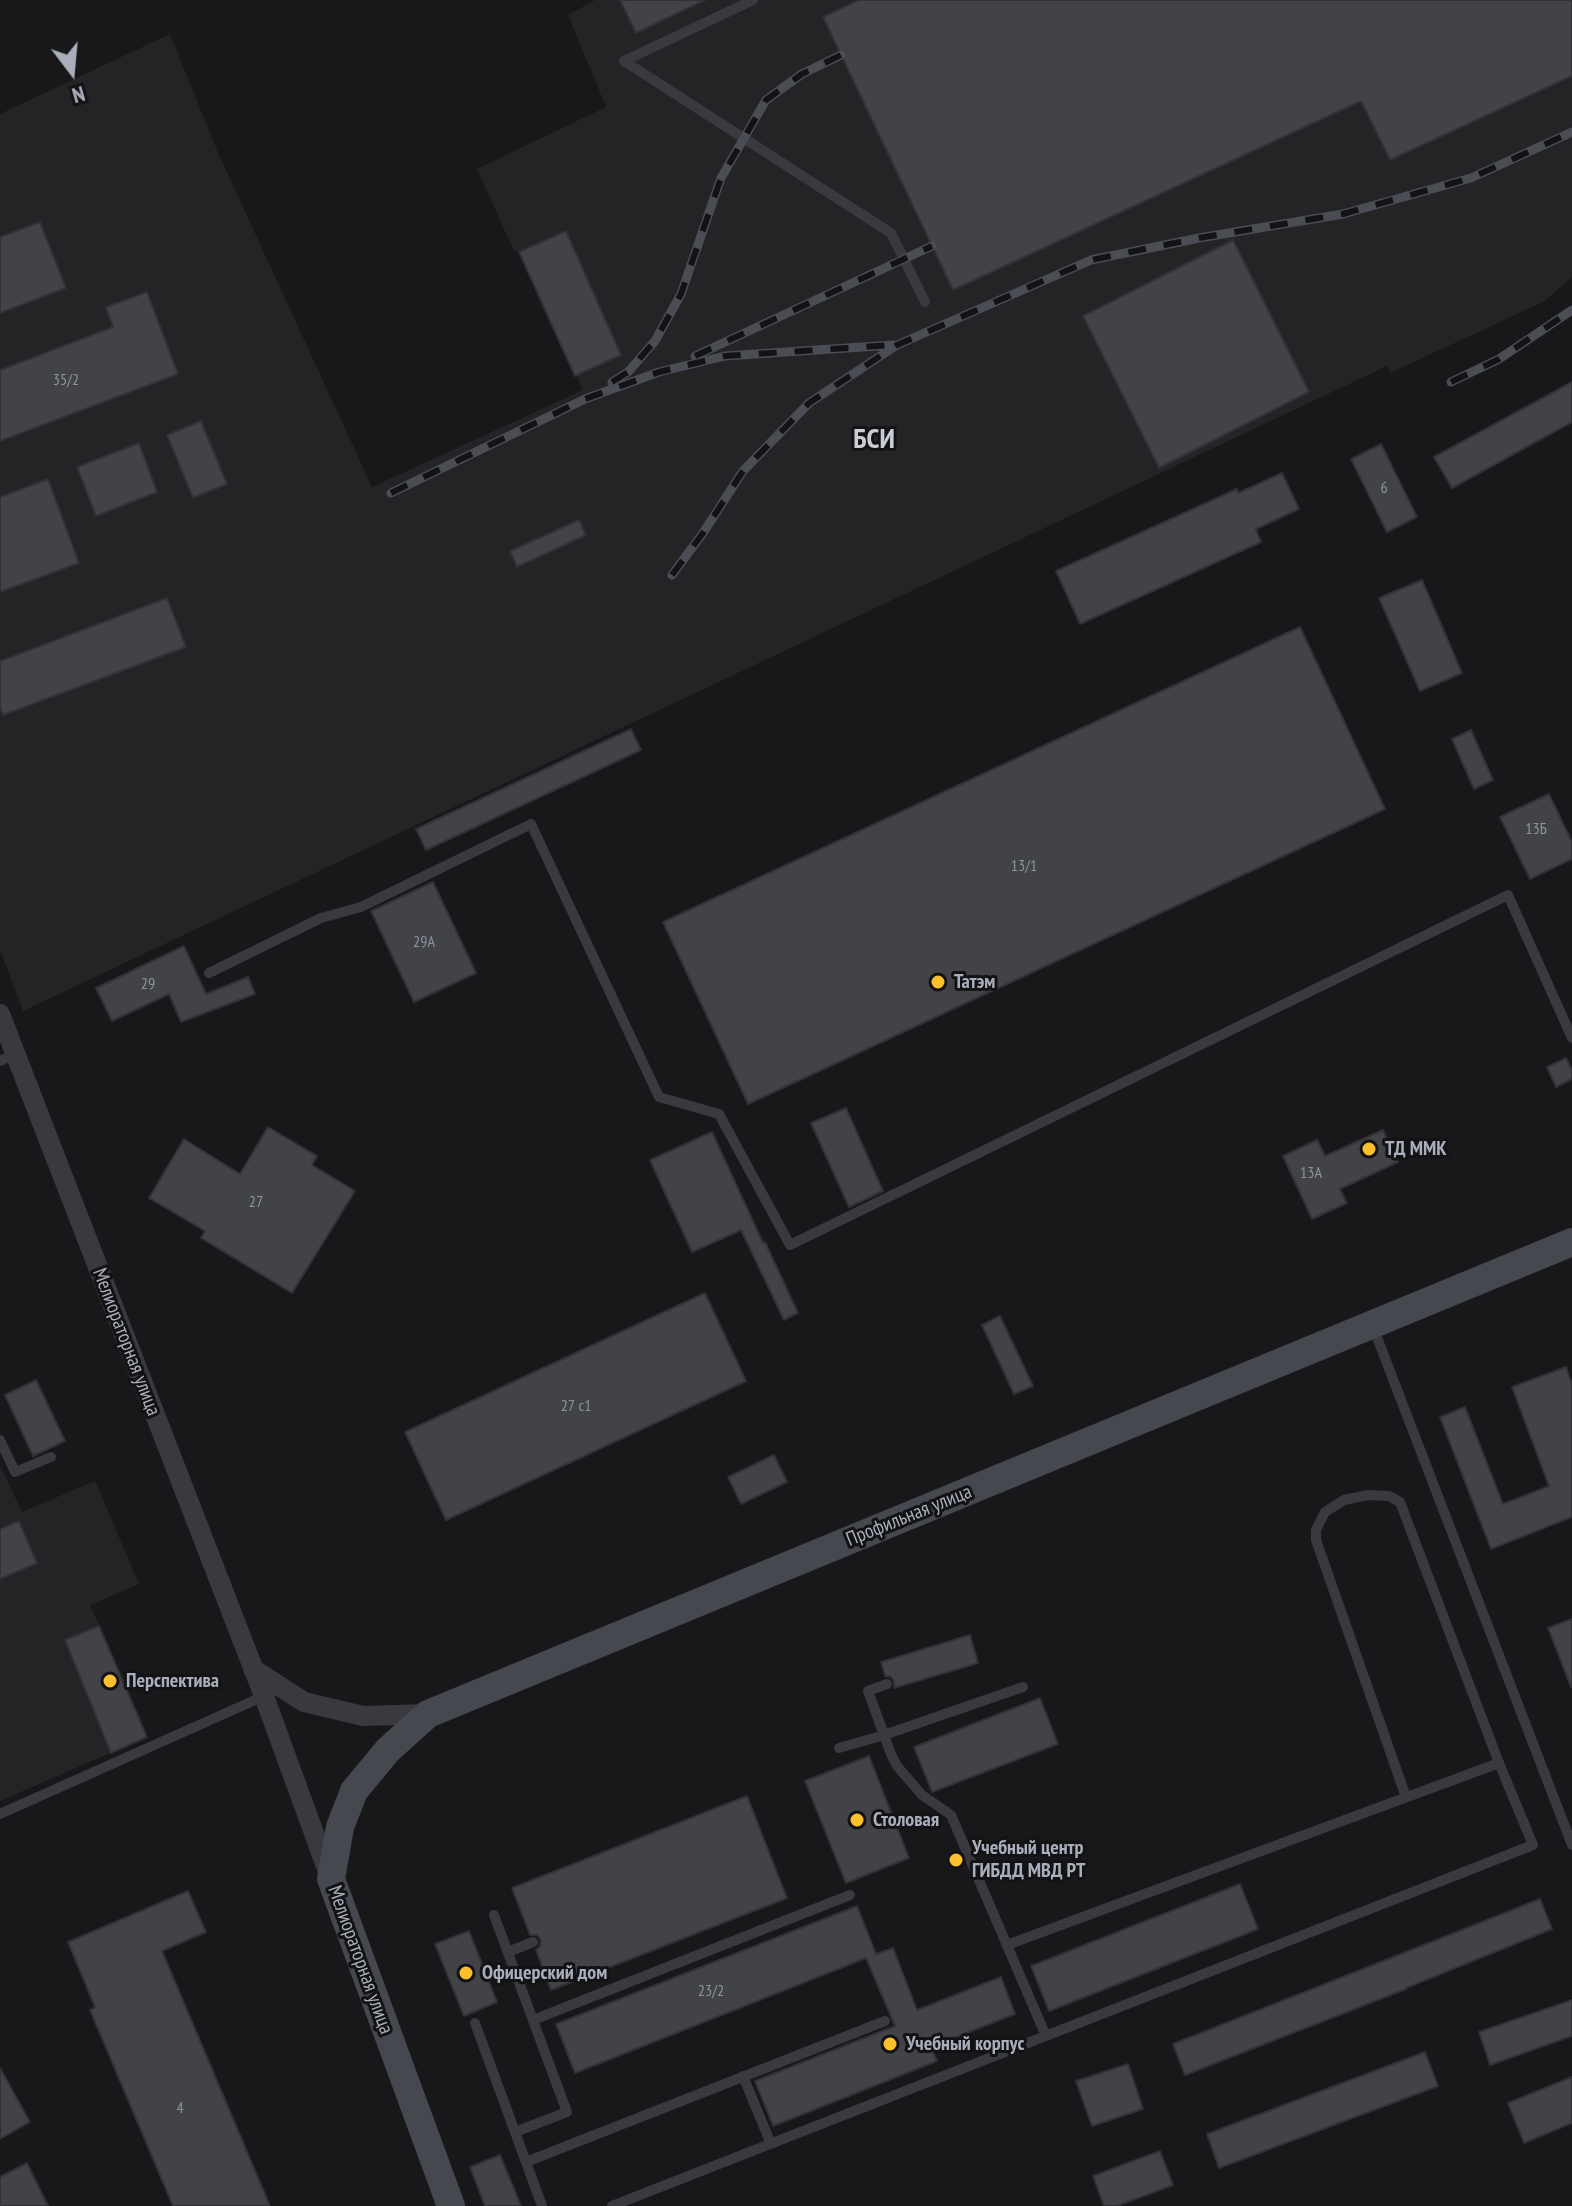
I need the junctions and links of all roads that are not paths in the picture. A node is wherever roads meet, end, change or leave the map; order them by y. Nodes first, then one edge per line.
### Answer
1 (753, 0) edge
2 (925, 302) dead end
3 (209, 973) dead end
4 (0, 1014) edge
5 (1572, 1038) edge
6 (8, 1058) edge
7 (1572, 1242) edge
8 (1372, 1326) junction
9 (0, 1440) edge
10 (51, 1457) dead end
11 (253, 1669) junction
12 (887, 1684) dead end
13 (1023, 1687) dead end
14 (264, 1696) junction
15 (428, 1714) junction
16 (884, 1735) junction
17 (839, 1748) dead end
18 (1499, 1763) junction
19 (1406, 1797) junction
20 (0, 1814) edge
21 (1572, 1845) edge
22 (331, 1879) junction
23 (850, 1895) dead end
24 (494, 1915) dead end
25 (533, 1942) dead end
26 (1007, 1945) junction
27 (508, 1952) junction
28 (533, 2020) junction
29 (885, 2021) dead end
30 (475, 2023) dead end
31 (1046, 2036) junction
32 (743, 2076) junction
33 (515, 2132) junction
34 (771, 2144) junction
35 (526, 2162) junction
36 (451, 2206) edge
37 (542, 2206) edge
38 (612, 2206) edge

1 - 2 lane
3 - 5 lane
4 - 6 street, Мелиораторная улица
6 - 11 street, Мелиораторная улица
7 - 8 street, Профильная улица
8 - 15 street, Профильная улица
8 - 21 lane
9 - 10 lane
11 - 14 street, Мелиораторная улица
11 - 15 street
12 - 16 lane
13 - 16 lane
14 - 20 lane
14 - 22 street, Мелиораторная улица
15 - 22 street, Профильная улица
16 - 17 lane
16 - 26 lane
18 - 19 lane
18 - 19 lane
18 - 31 lane
19 - 26 lane
22 - 36 street, Мелиораторная улица
23 - 28 lane
24 - 27 lane
25 - 27 lane
26 - 31 lane
27 - 28 lane
28 - 33 lane
29 - 32 lane
30 - 33 lane
31 - 34 lane
32 - 34 lane
32 - 35 lane
33 - 35 lane
34 - 38 lane
35 - 37 lane

